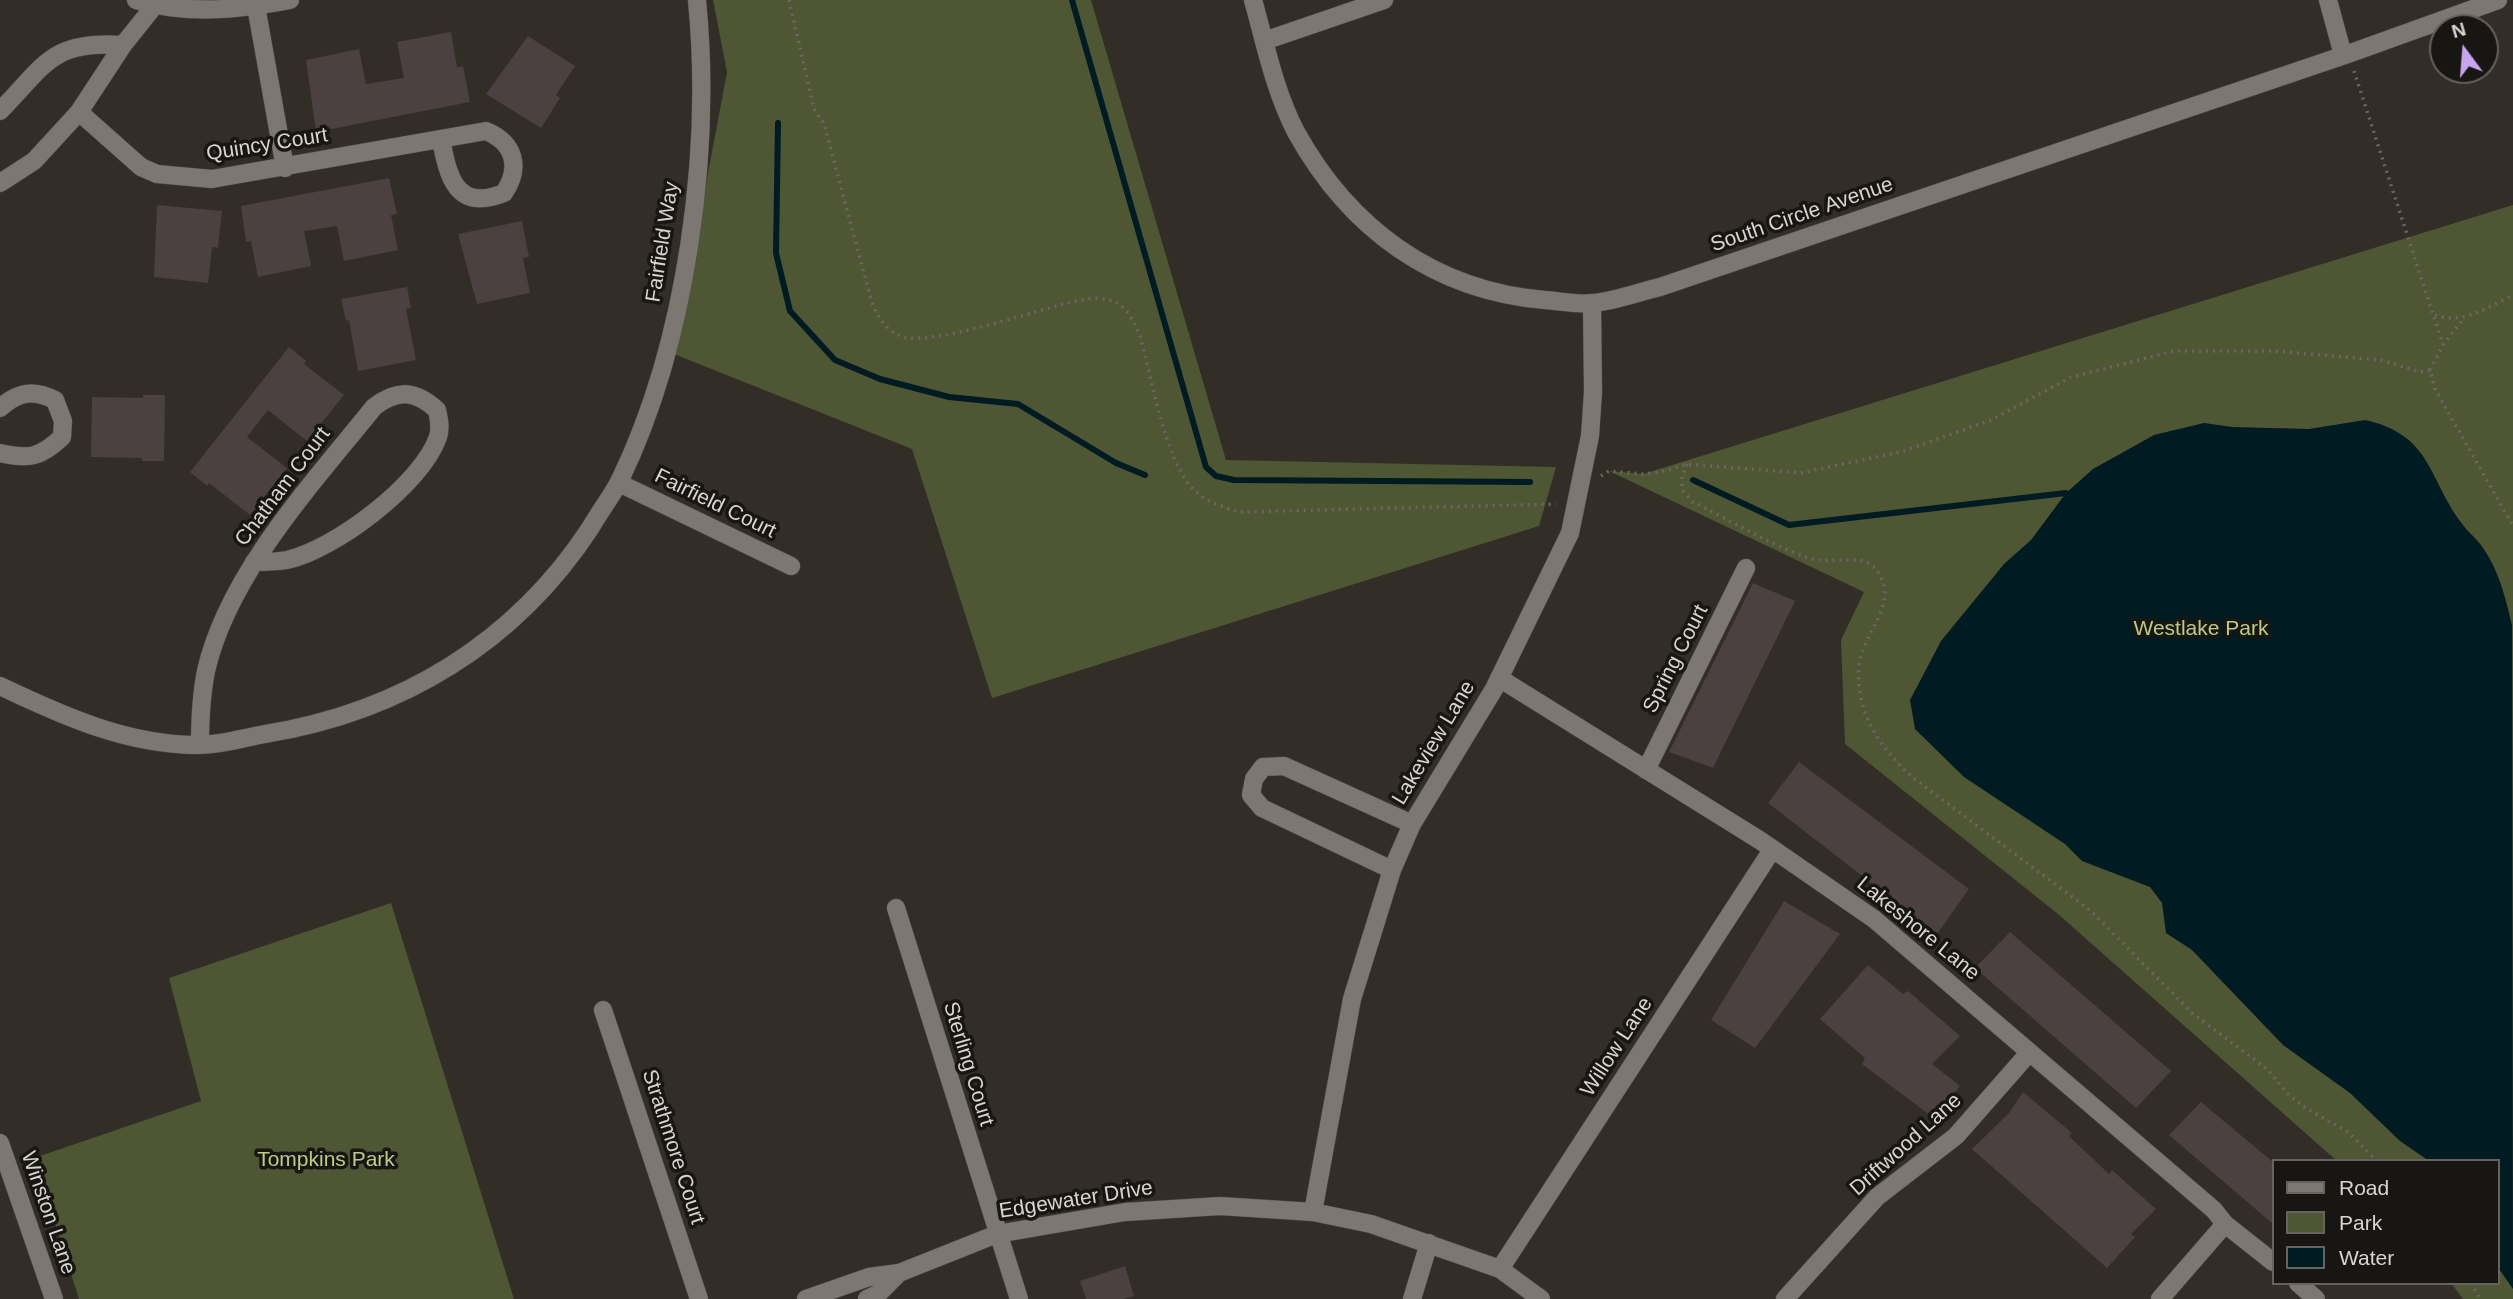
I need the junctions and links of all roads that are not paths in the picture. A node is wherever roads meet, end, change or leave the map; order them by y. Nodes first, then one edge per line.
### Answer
1 (136, 0) edge
2 (290, 0) edge
3 (697, 0) edge
4 (1253, 0) edge
5 (1384, 0) edge
6 (2328, 0) edge
7 (2498, 0) edge
8 (155, 5) junction
9 (256, 6) junction
10 (1264, 41) junction
11 (123, 45) junction
12 (2346, 55) junction
13 (0, 111) edge
14 (79, 112) junction
15 (441, 139) junction
16 (285, 168) junction
17 (0, 183) edge
18 (1592, 304) junction
19 (0, 408) edge
20 (0, 453) edge
21 (619, 483) junction
22 (254, 562) junction
23 (791, 566) dead end
24 (1746, 568) dead end
25 (1499, 678) junction
26 (0, 686) edge
27 (200, 745) junction
28 (1646, 770) junction
29 (1412, 824) junction
30 (1772, 850) junction
31 (1392, 870) junction
32 (896, 908) dead end
33 (603, 1010) dead end
34 (2028, 1054) junction
35 (0, 1143) edge
36 (1313, 1212) junction
37 (2225, 1224) junction
38 (997, 1234) junction
39 (1429, 1243) junction
40 (2272, 1261) edge
41 (1500, 1269) junction
42 (899, 1273) junction
43 (2300, 1285) edge
44 (54, 1299) edge
45 (699, 1299) edge
46 (806, 1299) edge
47 (867, 1299) edge
48 (1019, 1299) edge
49 (1412, 1299) edge
50 (1541, 1299) edge
51 (1785, 1299) edge
52 (2160, 1299) edge
53 (2316, 1299) edge

1 - 8 street
2 - 9 street
3 - 21 street, Fairfield Way
4 - 10 street, South Circle Avenue
5 - 10 street
6 - 12 street
7 - 12 street, South Circle Avenue
8 - 9 street
8 - 11 street
9 - 16 street
10 - 18 street, South Circle Avenue
11 - 13 street
11 - 14 street
12 - 18 street, South Circle Avenue
14 - 16 street, Quincy Court
14 - 17 street
15 - 15 street, Quincy Court
15 - 16 street, Quincy Court
18 - 25 street, Lakeview Lane
19 - 20 street
21 - 23 street, Fairfield Court
21 - 27 street, Fairfield Way
22 - 22 street, Chatham Court
22 - 27 street, Chatham Court
24 - 28 street, Spring Court
25 - 28 street, Lakeshore Lane
25 - 29 street, Lakeview Lane
26 - 27 street, Fairfield Way
28 - 30 street, Lakeshore Lane
29 - 31 street, Lakeview Lane
29 - 31 street
30 - 34 street, Lakeshore Lane
30 - 41 street, Willow Lane
31 - 36 street, Lakeview Lane
32 - 38 street, Sterling Court
33 - 45 street, Strathmore Court
34 - 37 street, Lakeshore Lane
34 - 51 street, Driftwood Lane
35 - 44 street, Winston Lane
36 - 38 street, Edgewater Drive
36 - 39 street, Edgewater Drive
37 - 40 street, Lakeshore Lane
37 - 52 street
38 - 42 street, Edgewater Drive
38 - 48 street, Sterling Court
39 - 41 street, Edgewater Drive
39 - 49 street
41 - 50 street, Edgewater Drive
42 - 46 street, Edgewater Drive
42 - 47 street, Edgewater Drive
43 - 53 street

